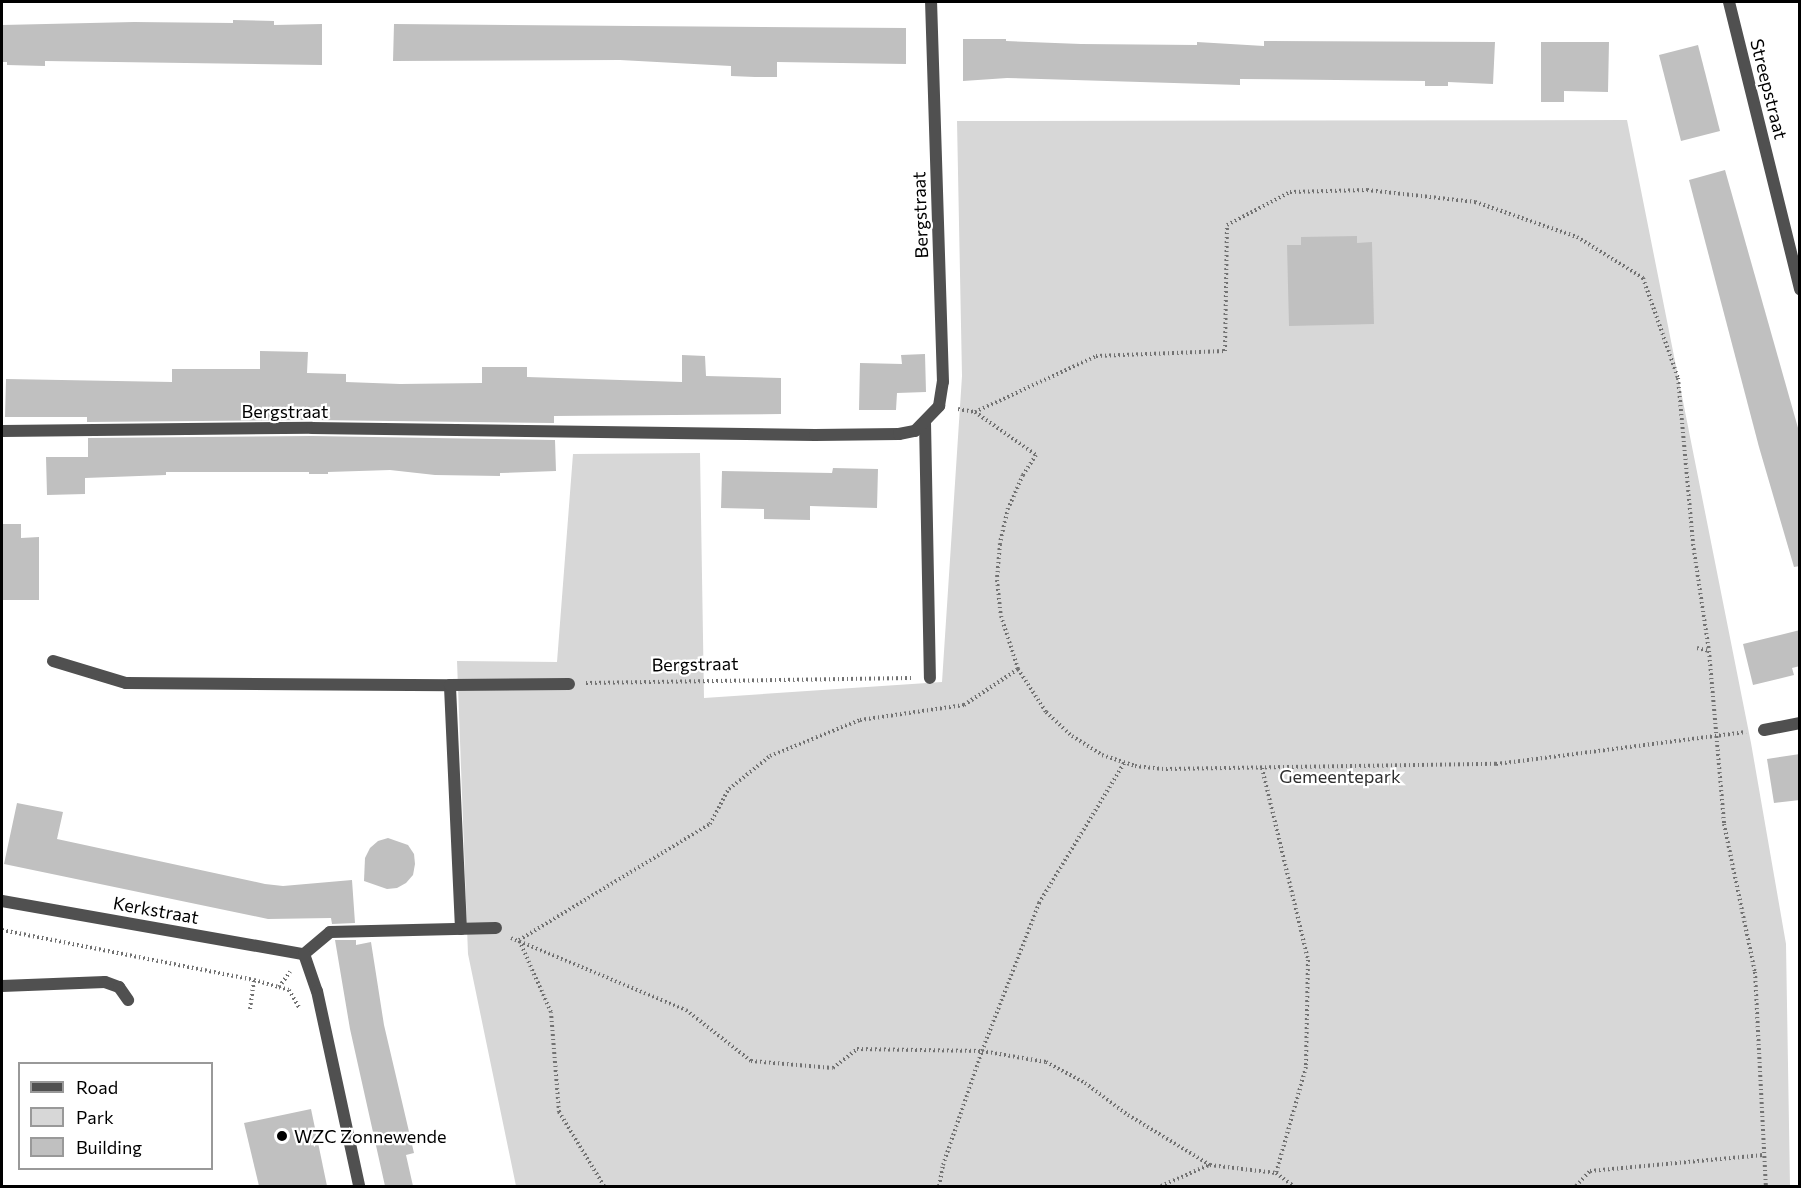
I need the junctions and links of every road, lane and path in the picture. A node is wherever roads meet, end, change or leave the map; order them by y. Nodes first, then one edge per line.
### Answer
1 (931, 2) edge
2 (1729, 2) edge
3 (1800, 289) edge
4 (939, 406) junction
5 (975, 412) junction
6 (925, 422) junction
7 (2, 431) edge
8 (1697, 648) dead end
9 (1709, 651) junction
10 (53, 661) dead end
11 (1018, 669) junction
12 (930, 678) joint
13 (569, 684) joint
14 (450, 685) junction
15 (1800, 723) edge
16 (1764, 730) joint
17 (1717, 736) junction
18 (1124, 763) junction
19 (1262, 768) junction
20 (2, 901) edge
21 (496, 928) joint
22 (461, 929) junction
23 (2, 930) edge
24 (519, 940) junction
25 (304, 954) junction
26 (254, 980) junction
27 (2, 986) edge
28 (128, 1000) dead end
29 (250, 1009) dead end
30 (982, 1051) junction
31 (1763, 1155) junction
32 (1209, 1165) junction
33 (1275, 1173) junction
34 (359, 1186) edge
35 (604, 1186) edge
36 (939, 1186) edge
37 (1161, 1186) edge
38 (1293, 1186) edge
39 (1576, 1186) edge
40 (1766, 1186) edge

1 - 4 street, Bergstraat
2 - 3 street, Streepstraat
4 - 5 path
4 - 6 street, Bergstraat
5 - 9 path
5 - 11 path
6 - 7 street, Bergstraat
6 - 12 street
8 - 9 path
9 - 17 path
10 - 14 street
11 - 18 path
11 - 24 path
12 - 13 path, Bergstraat
13 - 14 street
14 - 22 street
15 - 16 street
16 - 17 path
17 - 19 path
17 - 31 path
18 - 19 path
18 - 30 path
19 - 33 path
20 - 25 street, Kerkstraat
21 - 22 street
21 - 24 path
22 - 25 street
23 - 26 path
24 - 30 path
24 - 35 path
25 - 26 path
25 - 34 street
26 - 29 path
27 - 28 street
30 - 32 path
30 - 36 path
31 - 39 path
31 - 40 path
32 - 33 path
32 - 37 path
33 - 38 path

